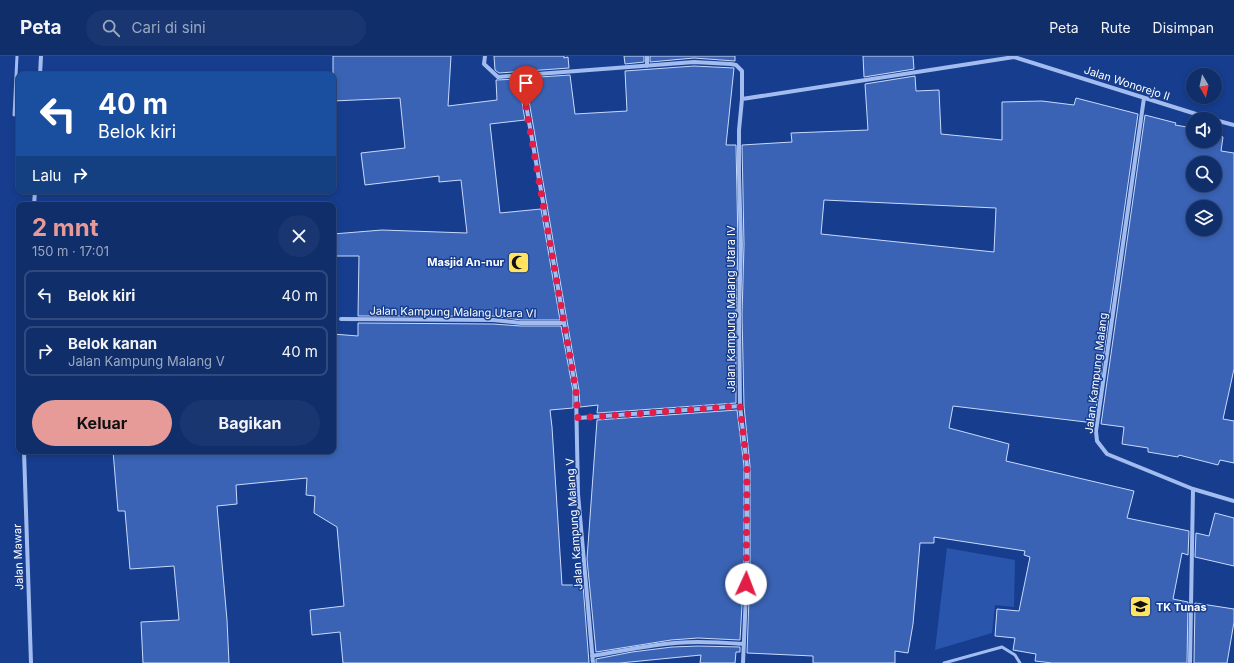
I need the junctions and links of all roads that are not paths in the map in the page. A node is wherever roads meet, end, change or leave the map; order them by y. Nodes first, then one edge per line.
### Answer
1 (17, 56) edge
2 (41, 56) edge
3 (485, 56) edge
4 (647, 56) edge
5 (1014, 56) edge
6 (647, 66) junction
7 (16, 72) edge
8 (40, 72) edge
9 (16, 76) edge
10 (521, 76) junction
11 (1144, 98) junction
12 (742, 99) junction
13 (1191, 112) edge
14 (14, 115) dead end
15 (1222, 121) edge
16 (1234, 125) edge
17 (341, 319) dead end
18 (564, 323) junction
19 (740, 406) junction
20 (578, 418) junction
21 (24, 454) edge
22 (1193, 489) junction
23 (1234, 501) edge
24 (744, 644) junction
25 (592, 656) junction
26 (31, 663) edge
27 (593, 663) edge
28 (743, 663) edge
29 (944, 663) edge
30 (1020, 663) edge
31 (1190, 663) edge

1 - 7 lane
2 - 8 street
3 - 10 street, Jalan Kampung Malang Utara IV
4 - 6 street
5 - 11 street, Jalan Wonorejo II
5 - 12 street
6 - 10 street, Jalan Kampung Malang Utara IV
6 - 12 street, Jalan Kampung Malang Utara IV
9 - 14 lane
10 - 18 street, Jalan Kampung Malang V
11 - 13 street, Jalan Wonorejo II
11 - 22 street, Jalan Kampung Malang
12 - 19 street, Jalan Kampung Malang Utara IV
15 - 16 street, Jalan Wonorejo II
17 - 18 street, Jalan Kampung Malang Utara VI
18 - 20 street, Jalan Kampung Malang V
19 - 20 street
19 - 24 street, Jalan Kampung Malang Utara IV
20 - 25 street, Jalan Kampung Malang V
21 - 26 street, Jalan Mawar
22 - 23 street, Jalan Kampung Malang
22 - 31 street
24 - 25 street
24 - 28 street, Jalan Kampung Malang Utara IV
25 - 27 street, Jalan Kampung Malang V
29 - 30 lane

